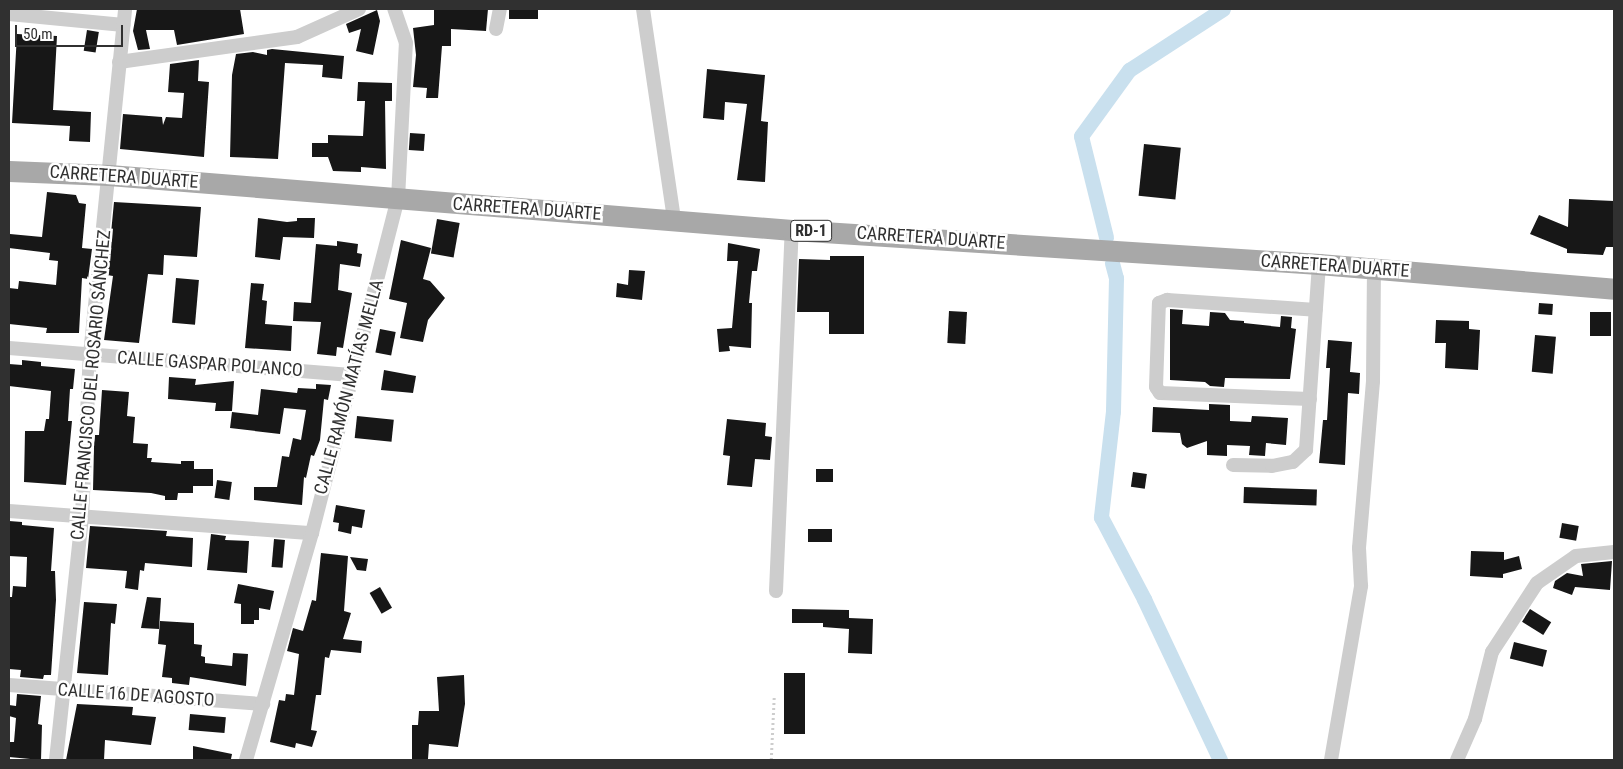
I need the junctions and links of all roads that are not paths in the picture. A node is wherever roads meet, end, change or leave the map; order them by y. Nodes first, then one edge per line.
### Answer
1 (125, 9) edge
2 (359, 9) edge
3 (394, 9) edge
4 (500, 9) edge
5 (642, 9) edge
6 (9, 14) edge
7 (123, 25) junction
8 (496, 29) dead end
9 (119, 62) junction
10 (9, 171) edge
11 (110, 175) junction
12 (398, 199) junction
13 (674, 220) junction
14 (792, 230) junction
15 (1319, 264) junction
16 (1374, 269) junction
17 (1614, 289) edge
18 (1316, 310) junction
19 (9, 348) edge
20 (90, 355) junction
21 (351, 375) junction
22 (1310, 399) junction
23 (1233, 465) dead end
24 (9, 511) edge
25 (82, 516) junction
26 (312, 533) junction
27 (1614, 552) edge
28 (776, 591) dead end
29 (9, 685) edge
30 (64, 689) junction
31 (263, 704) junction
32 (56, 760) edge
33 (246, 760) edge
34 (1331, 760) edge
35 (1457, 760) edge

1 - 7 street, CALLE FRANCISCO DEL ROSARIO SÁNCHEZ
2 - 9 street
3 - 12 street, CALLE RAMÓN MATÍAS MELLA
4 - 8 street
5 - 13 street
6 - 7 street
7 - 9 street, CALLE FRANCISCO DEL ROSARIO SÁNCHEZ
9 - 11 street, CALLE FRANCISCO DEL ROSARIO SÁNCHEZ
10 - 11 main road, CARRETERA DUARTE / RD-1
11 - 12 main road, CARRETERA DUARTE / RD-1
11 - 20 street, CALLE FRANCISCO DEL ROSARIO SÁNCHEZ
12 - 13 main road, CARRETERA DUARTE / RD-1
12 - 21 street, CALLE RAMÓN MATÍAS MELLA
13 - 14 main road, CARRETERA DUARTE / RD-1
14 - 15 main road, CARRETERA DUARTE / RD-1
14 - 28 street
15 - 16 main road, CARRETERA DUARTE / RD-1
15 - 18 street
16 - 17 main road, CARRETERA DUARTE / RD-1
16 - 34 street
18 - 22 street
18 - 22 street
19 - 20 street, CALLE GASPAR POLANCO
20 - 21 street, CALLE GASPAR POLANCO
20 - 25 street, CALLE FRANCISCO DEL ROSARIO SÁNCHEZ
21 - 26 street, CALLE RAMÓN MATÍAS MELLA
22 - 23 street
24 - 25 street
25 - 26 street
25 - 30 street, CALLE FRANCISCO DEL ROSARIO SÁNCHEZ
26 - 31 street, CALLE RAMÓN MATÍAS MELLA
27 - 35 street
29 - 30 street, CALLE 16 DE AGOSTO
30 - 31 street, CALLE 16 DE AGOSTO
30 - 32 street, CALLE FRANCISCO DEL ROSARIO SÁNCHEZ
31 - 33 street, CALLE RAMÓN MATÍAS MELLA

